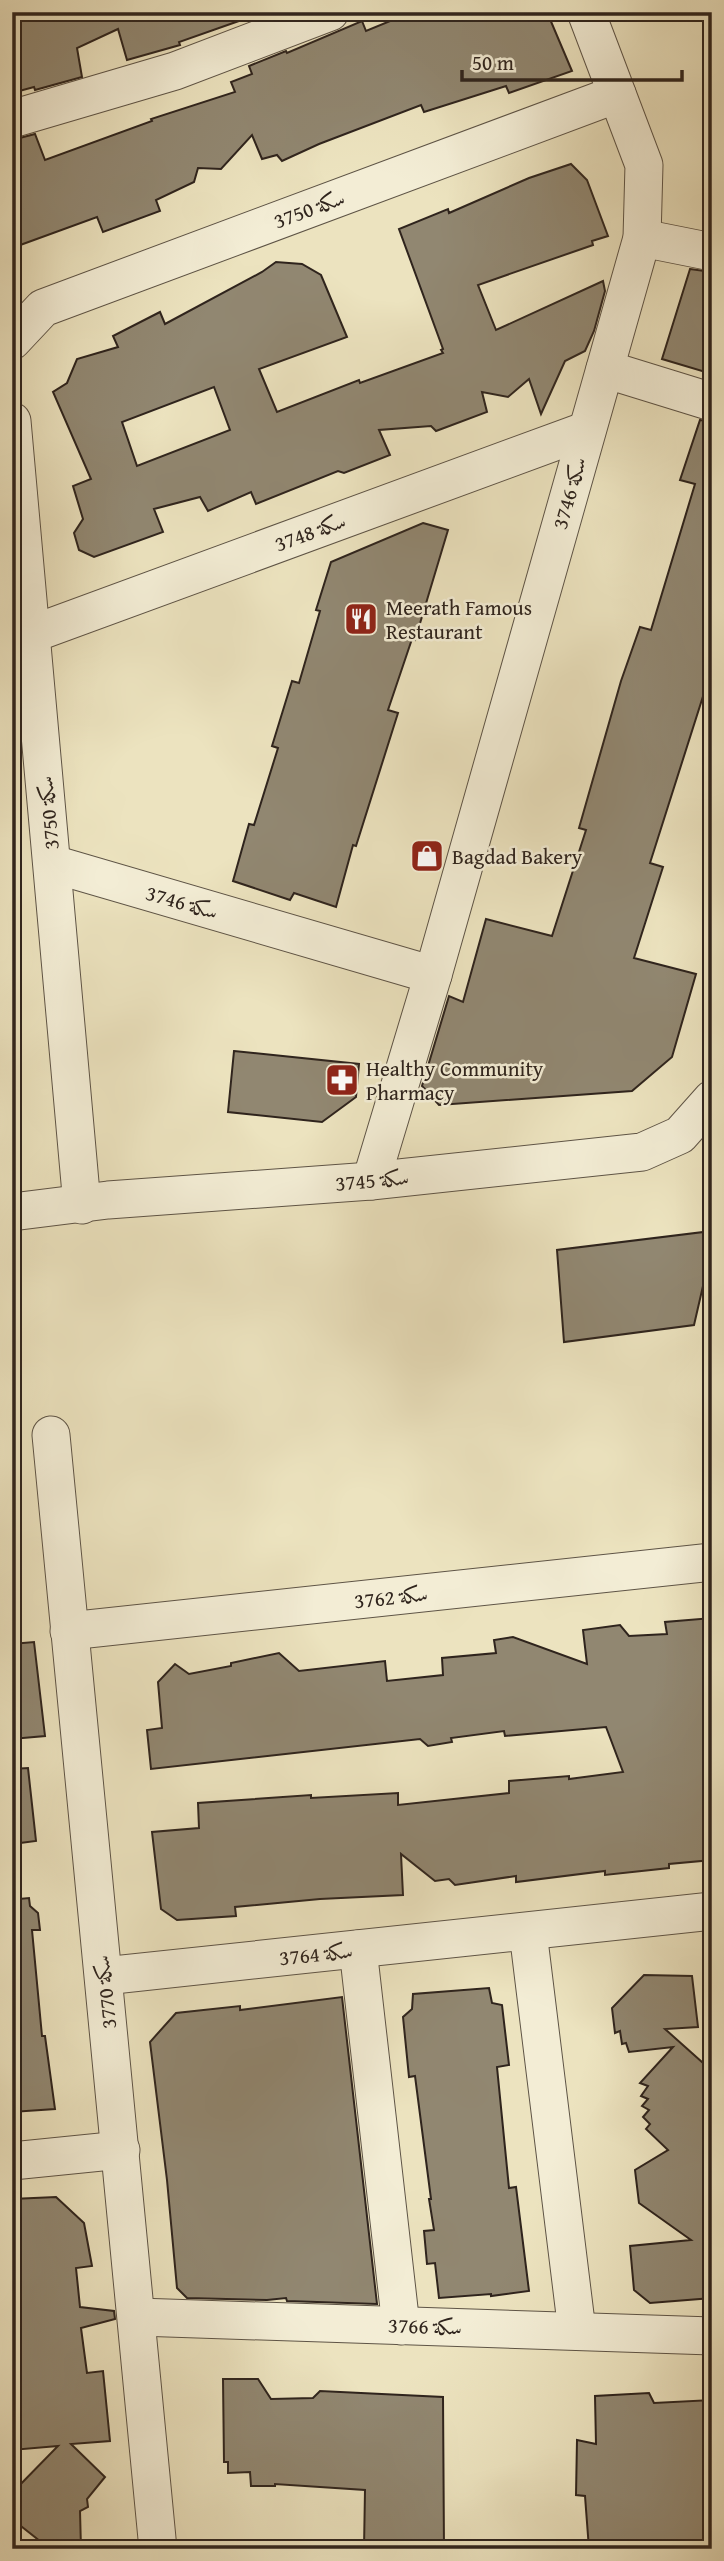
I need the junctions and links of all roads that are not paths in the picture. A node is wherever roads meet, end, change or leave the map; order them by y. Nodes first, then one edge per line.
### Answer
1 (330, 12) edge
2 (594, 14) edge
3 (617, 93) junction
4 (12, 119) edge
5 (642, 238) junction
6 (712, 252) edge
7 (12, 341) edge
8 (605, 369) junction
9 (712, 402) edge
10 (12, 421) edge
11 (587, 430) junction
12 (25, 625) edge
13 (52, 864) junction
14 (433, 975) junction
15 (712, 1099) edge
16 (372, 1181) junction
17 (82, 1206) junction
18 (12, 1212) edge
19 (51, 1435) dead end
20 (712, 1562) edge
21 (69, 1631) junction
22 (712, 1911) edge
23 (528, 1932) junction
24 (358, 1950) junction
25 (104, 1976) junction
26 (121, 2150) junction
27 (12, 2161) edge
28 (138, 2317) junction
29 (401, 2326) junction
30 (577, 2331) junction
31 (712, 2336) edge
32 (158, 2549) edge

1 - 4 street
2 - 3 street, سكة 3746
3 - 5 street, سكة 3746
3 - 7 street, سكة 3750
5 - 6 street
5 - 8 street, سكة 3746
8 - 9 street
8 - 11 street, سكة 3746
10 - 12 street, سكة 3750
11 - 12 street, سكة 3748
11 - 14 street, سكة 3746
12 - 13 street, سكة 3750
13 - 14 street, سكة 3746
13 - 17 street, سكة 3750
14 - 16 street, سكة 3746
15 - 16 street, سكة 3745
16 - 17 street, سكة 3745
17 - 18 street, سكة 3745
19 - 21 street, سكة 3770
20 - 21 street, سكة 3762
21 - 25 street, سكة 3770
22 - 23 street, سكة 3764
23 - 24 street, سكة 3764
23 - 30 street
24 - 25 street, سكة 3764
24 - 29 street
25 - 26 street, سكة 3770
26 - 27 street
26 - 28 street, سكة 3770
28 - 29 street, سكة 3766
28 - 32 street, سكة 3770
29 - 30 street, سكة 3766
30 - 31 street, سكة 3766

